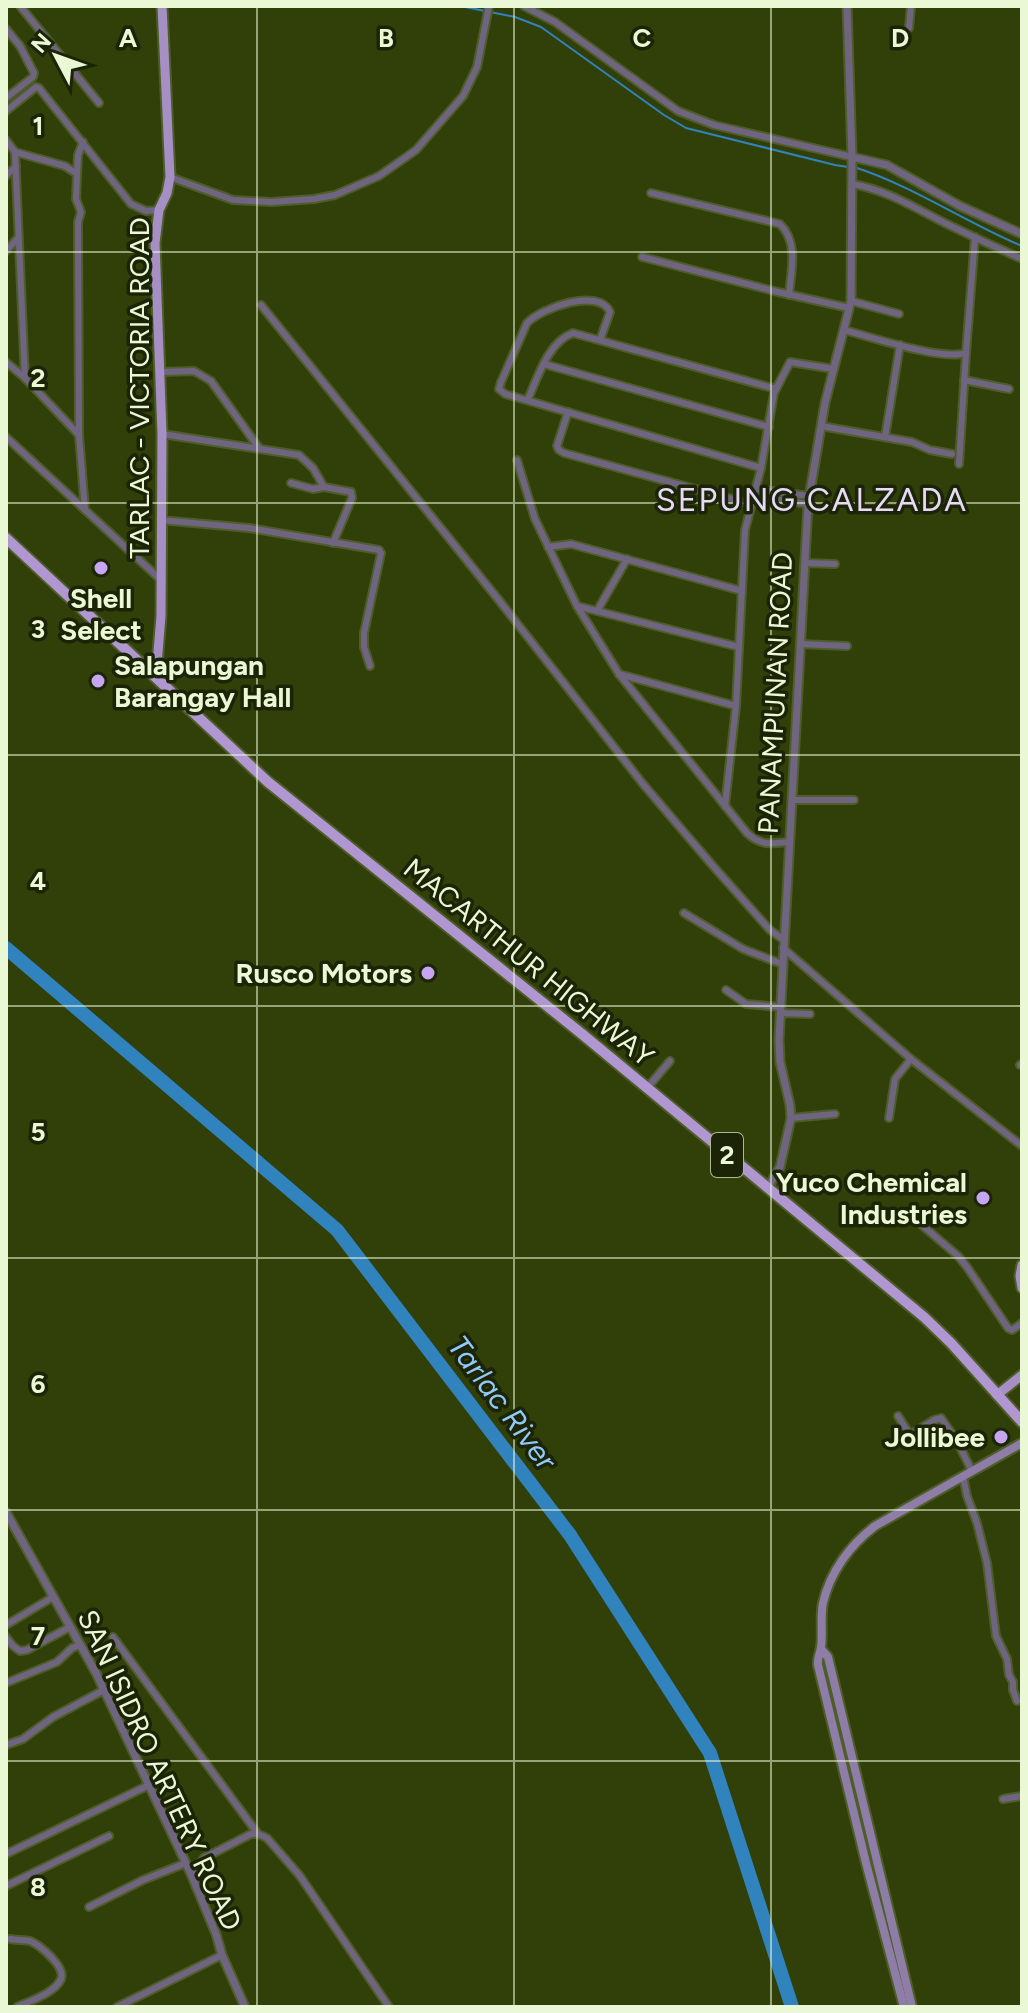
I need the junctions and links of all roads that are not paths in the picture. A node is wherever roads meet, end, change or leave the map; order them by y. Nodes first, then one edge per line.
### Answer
1 (20, 6) edge
2 (162, 6) edge
3 (524, 6) edge
4 (847, 6) edge
5 (911, 6) edge
6 (488, 9) edge
7 (909, 28) dead end
8 (6, 29) edge
9 (6, 86) edge
10 (9, 96) edge
11 (99, 103) dead end
12 (6, 111) edge
13 (6, 140) edge
14 (83, 142) junction
15 (15, 152) junction
16 (852, 165) junction
17 (16, 166) junction
18 (77, 174) junction
19 (6, 176) edge
20 (170, 177) junction
21 (852, 184) junction
22 (651, 193) dead end
23 (159, 210) junction
24 (1022, 234) edge
25 (975, 237) junction
26 (18, 238) junction
27 (6, 251) edge
28 (642, 257) dead end
29 (1022, 259) edge
30 (789, 295) junction
31 (850, 304) junction
32 (261, 305) dead end
33 (899, 314) dead end
34 (844, 330) junction
35 (600, 340) junction
36 (900, 345) junction
37 (966, 353) junction
38 (6, 362) edge
39 (544, 364) junction
40 (834, 369) junction
41 (160, 372) junction
42 (25, 378) junction
43 (964, 380) junction
44 (776, 389) junction
45 (1009, 389) dead end
46 (528, 399) junction
47 (568, 412) junction
48 (821, 426) junction
49 (769, 427) junction
50 (162, 434) junction
51 (79, 435) junction
52 (6, 437) edge
53 (885, 437) junction
54 (259, 448) junction
55 (952, 454) dead end
56 (517, 460) dead end
57 (959, 464) dead end
58 (761, 468) junction
59 (291, 483) dead end
60 (324, 487) junction
61 (754, 492) junction
62 (808, 500) junction
63 (750, 504) junction
64 (85, 510) junction
65 (160, 520) junction
66 (6, 538) edge
67 (333, 543) junction
68 (548, 547) junction
69 (627, 559) junction
70 (805, 563) junction
71 (835, 564) dead end
72 (161, 580) junction
73 (742, 591) junction
74 (577, 606) junction
75 (597, 611) junction
76 (800, 644) junction
77 (847, 646) dead end
78 (739, 647) junction
79 (370, 666) dead end
80 (619, 674) junction
81 (156, 676) junction
82 (736, 706) junction
83 (792, 800) junction
84 (854, 800) dead end
85 (725, 806) junction
86 (789, 842) junction
87 (684, 913) dead end
88 (784, 944) junction
89 (782, 964) junction
90 (726, 990) dead end
91 (780, 1010) junction
92 (810, 1014) dead end
93 (911, 1059) junction
94 (670, 1061) dead end
95 (647, 1088) junction
96 (835, 1114) dead end
97 (791, 1118) junction
98 (889, 1118) dead end
99 (1022, 1146) edge
100 (767, 1189) junction
101 (916, 1220) dead end
102 (1022, 1265) edge
103 (1022, 1288) edge
104 (1022, 1323) edge
105 (1022, 1375) edge
106 (997, 1395) junction
107 (898, 1416) dead end
108 (1022, 1422) edge
109 (1021, 1445) edge
110 (967, 1473) junction
111 (6, 1512) edge
112 (53, 1597) junction
113 (6, 1625) edge
114 (70, 1627) junction
115 (6, 1637) edge
116 (113, 1637) dead end
117 (80, 1645) junction
118 (821, 1649) junction
119 (6, 1683) edge
120 (104, 1690) junction
121 (1017, 1701) dead end
122 (6, 1745) edge
123 (149, 1785) junction
124 (1022, 1796) edge
125 (1003, 1799) dead end
126 (258, 1834) junction
127 (109, 1836) dead end
128 (6, 1854) edge
129 (186, 1863) junction
130 (191, 1874) junction
131 (6, 1886) edge
132 (89, 1907) dead end
133 (10, 1939) dead end
134 (222, 1955) junction
135 (17, 2007) edge
136 (117, 2007) edge
137 (245, 2007) edge
138 (389, 2007) edge
139 (904, 2007) edge
140 (912, 2007) edge

1 - 11 street
2 - 20 main road, TARLAC - VICTORIA ROAD
3 - 16 street
4 - 16 street, PANAMPUNAN ROAD
5 - 7 street
6 - 20 street
8 - 10 street
9 - 10 street
12 - 14 street
13 - 15 street
14 - 18 street
14 - 23 street
15 - 17 street
15 - 18 street
16 - 21 street, PANAMPUNAN ROAD
16 - 24 street
17 - 19 street
17 - 26 street
18 - 51 street
20 - 23 main road, TARLAC - VICTORIA ROAD
21 - 25 street
21 - 31 street, PANAMPUNAN ROAD
22 - 30 street
23 - 41 main road, TARLAC - VICTORIA ROAD
25 - 29 street
25 - 37 street
26 - 27 street
26 - 42 street
28 - 30 street
30 - 31 street
31 - 33 street
31 - 34 street, PANAMPUNAN ROAD
32 - 88 street
34 - 36 street
34 - 40 street, PANAMPUNAN ROAD
35 - 39 street
35 - 44 street
35 - 46 street
36 - 37 street
36 - 53 street
37 - 43 street
38 - 42 street
39 - 46 street
39 - 49 street
40 - 44 street
40 - 48 street, PANAMPUNAN ROAD
41 - 50 main road, TARLAC - VICTORIA ROAD
41 - 54 street
42 - 51 street
43 - 45 street
43 - 57 street
44 - 49 street
46 - 47 street
47 - 58 street
47 - 63 street
48 - 53 street
48 - 62 street, PANAMPUNAN ROAD
49 - 58 street
50 - 54 street
50 - 65 main road, TARLAC - VICTORIA ROAD
51 - 64 street
52 - 64 street
53 - 55 street
54 - 60 street
56 - 68 street
58 - 61 street
59 - 60 street
60 - 67 street
61 - 62 street
61 - 63 street
62 - 70 street, PANAMPUNAN ROAD
63 - 73 street
64 - 72 street
65 - 67 street
65 - 72 main road, TARLAC - VICTORIA ROAD
66 - 81 highway, MACARTHUR HIGHWAY / 2
67 - 79 street
68 - 69 street
68 - 74 street
69 - 73 street
69 - 75 street
70 - 71 street
70 - 76 street, PANAMPUNAN ROAD
72 - 81 main road, TARLAC - VICTORIA ROAD
73 - 78 street
74 - 75 street
74 - 80 street
75 - 78 street
76 - 77 street
76 - 83 street, PANAMPUNAN ROAD
78 - 82 street
80 - 82 street
80 - 85 street
81 - 95 highway, MACARTHUR HIGHWAY / 2
82 - 85 street
83 - 84 street
83 - 86 street, PANAMPUNAN ROAD
85 - 86 street
86 - 88 street, PANAMPUNAN ROAD
87 - 89 street
88 - 89 street, PANAMPUNAN ROAD
88 - 93 street
89 - 91 street, PANAMPUNAN ROAD
90 - 91 street
91 - 92 street
91 - 97 street, PANAMPUNAN ROAD
93 - 98 street
93 - 99 street
94 - 95 street
95 - 100 highway, MACARTHUR HIGHWAY / 2
96 - 97 street
97 - 100 street, PANAMPUNAN ROAD
100 - 106 highway, MACARTHUR HIGHWAY / 2
101 - 104 street
102 - 103 main road
105 - 106 main road
106 - 108 highway, MACARTHUR HIGHWAY / 2
107 - 110 street
109 - 110 main road
110 - 118 main road
110 - 121 street
111 - 112 street, SAN ISIDRO ARTERY ROAD
112 - 113 street
112 - 114 street, SAN ISIDRO ARTERY ROAD
114 - 115 street
114 - 117 street, SAN ISIDRO ARTERY ROAD
116 - 126 street
117 - 119 street
117 - 120 street, SAN ISIDRO ARTERY ROAD
118 - 139 main road
118 - 140 main road
120 - 122 street
120 - 123 street, SAN ISIDRO ARTERY ROAD
123 - 128 street
123 - 129 street, SAN ISIDRO ARTERY ROAD
124 - 125 street
126 - 130 street
126 - 138 street
127 - 131 street
129 - 130 street, SAN ISIDRO ARTERY ROAD
129 - 132 street
130 - 134 street, SAN ISIDRO ARTERY ROAD
133 - 135 street
134 - 136 street
134 - 137 street, SAN ISIDRO ARTERY ROAD

